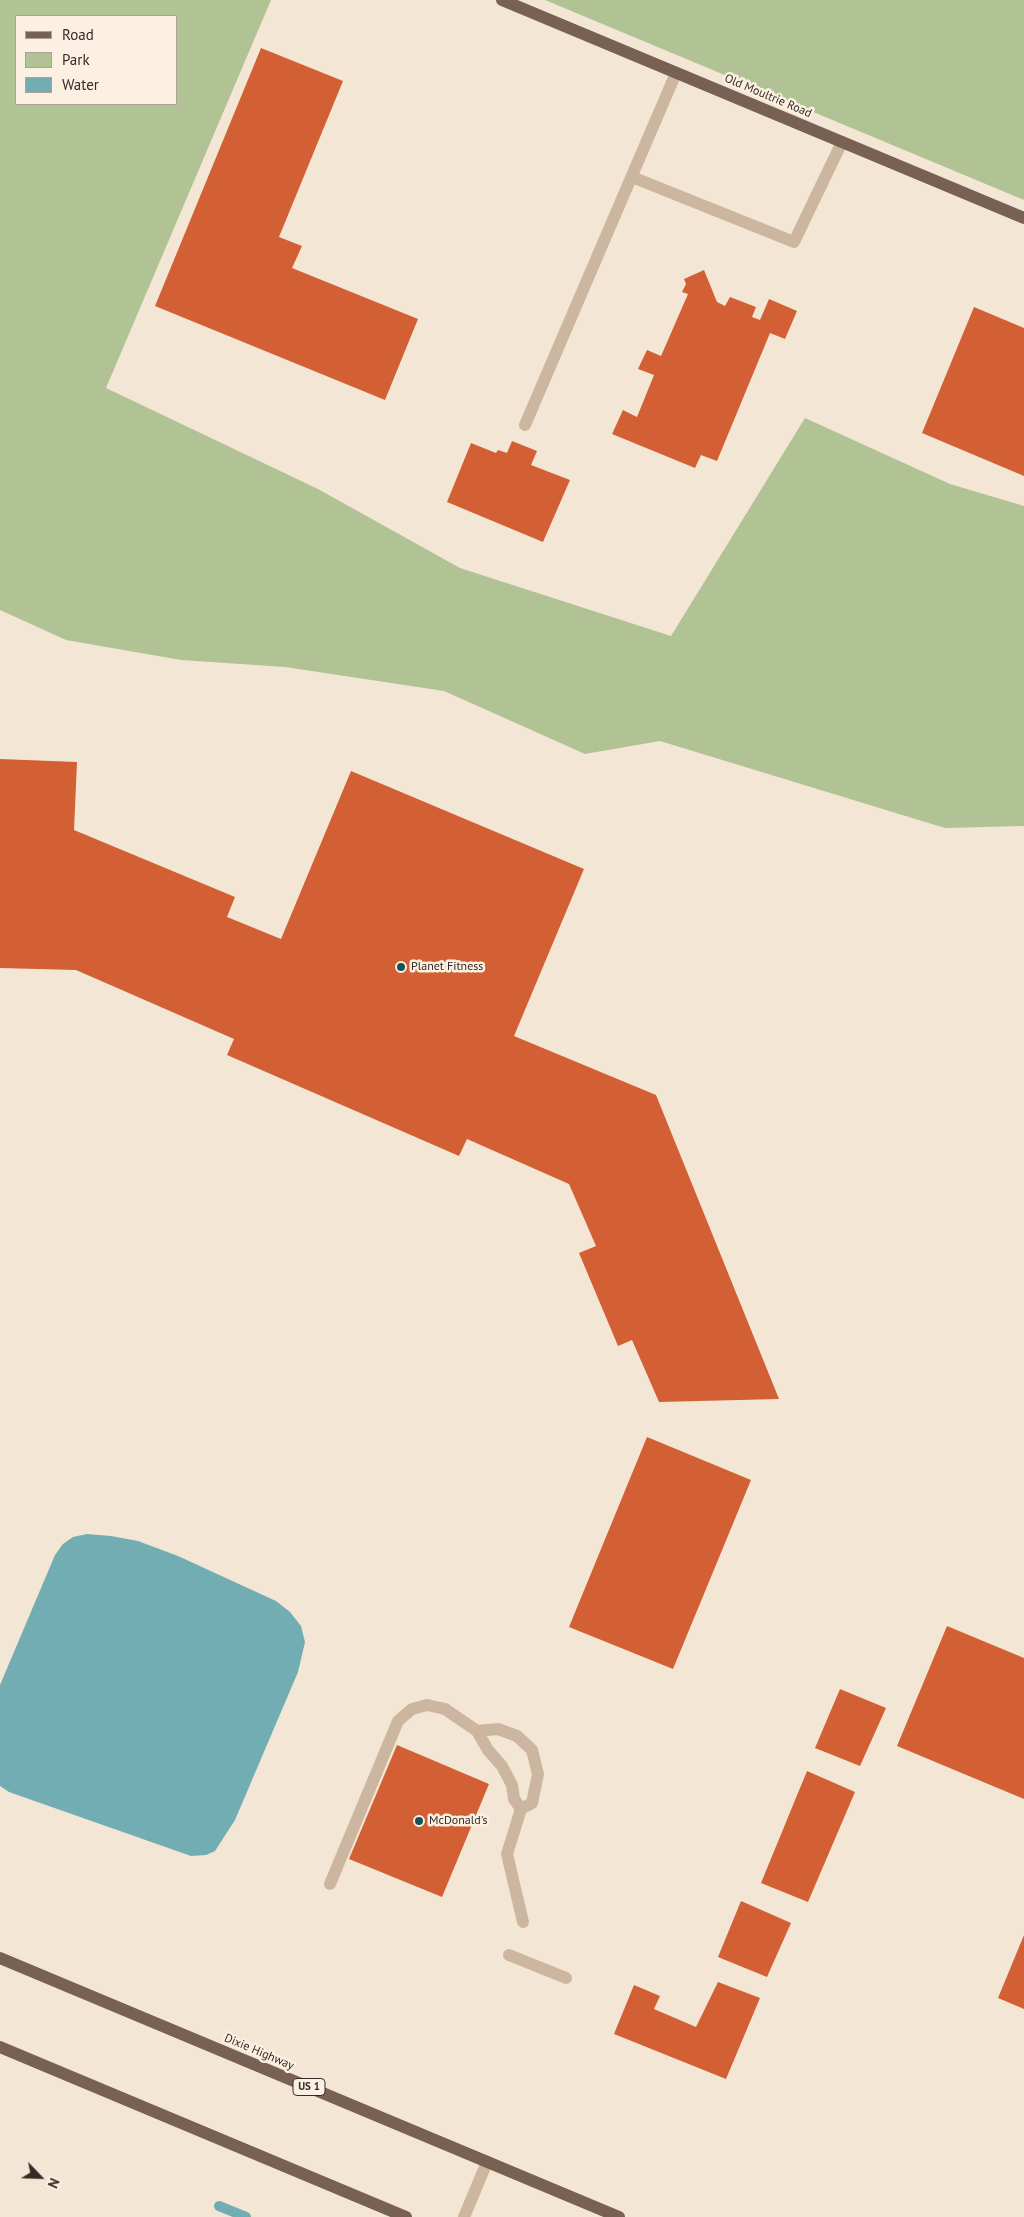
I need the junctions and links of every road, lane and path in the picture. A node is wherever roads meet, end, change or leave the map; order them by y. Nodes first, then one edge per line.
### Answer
1 (502, 0) edge
2 (676, 73) junction
3 (842, 142) junction
4 (632, 177) junction
5 (1024, 218) edge
6 (525, 425) dead end
7 (477, 1731) junction
8 (521, 1808) junction
9 (330, 1884) dead end
10 (523, 1922) dead end
11 (509, 1955) dead end
12 (0, 1958) edge
13 (566, 1978) dead end
14 (0, 2047) edge
15 (487, 2162) junction
16 (406, 2217) edge
17 (464, 2217) edge
18 (619, 2217) edge

1 - 2 main road, Old Moultrie Road
2 - 3 main road, Old Moultrie Road
2 - 4 street
3 - 4 street
3 - 5 main road, Old Moultrie Road
4 - 6 street
7 - 8 street
7 - 8 street
7 - 9 street
8 - 10 street
11 - 13 street
12 - 15 main road, Dixie Highway / US 1
14 - 16 main road
15 - 17 street
15 - 18 main road, Dixie Highway / US 1

